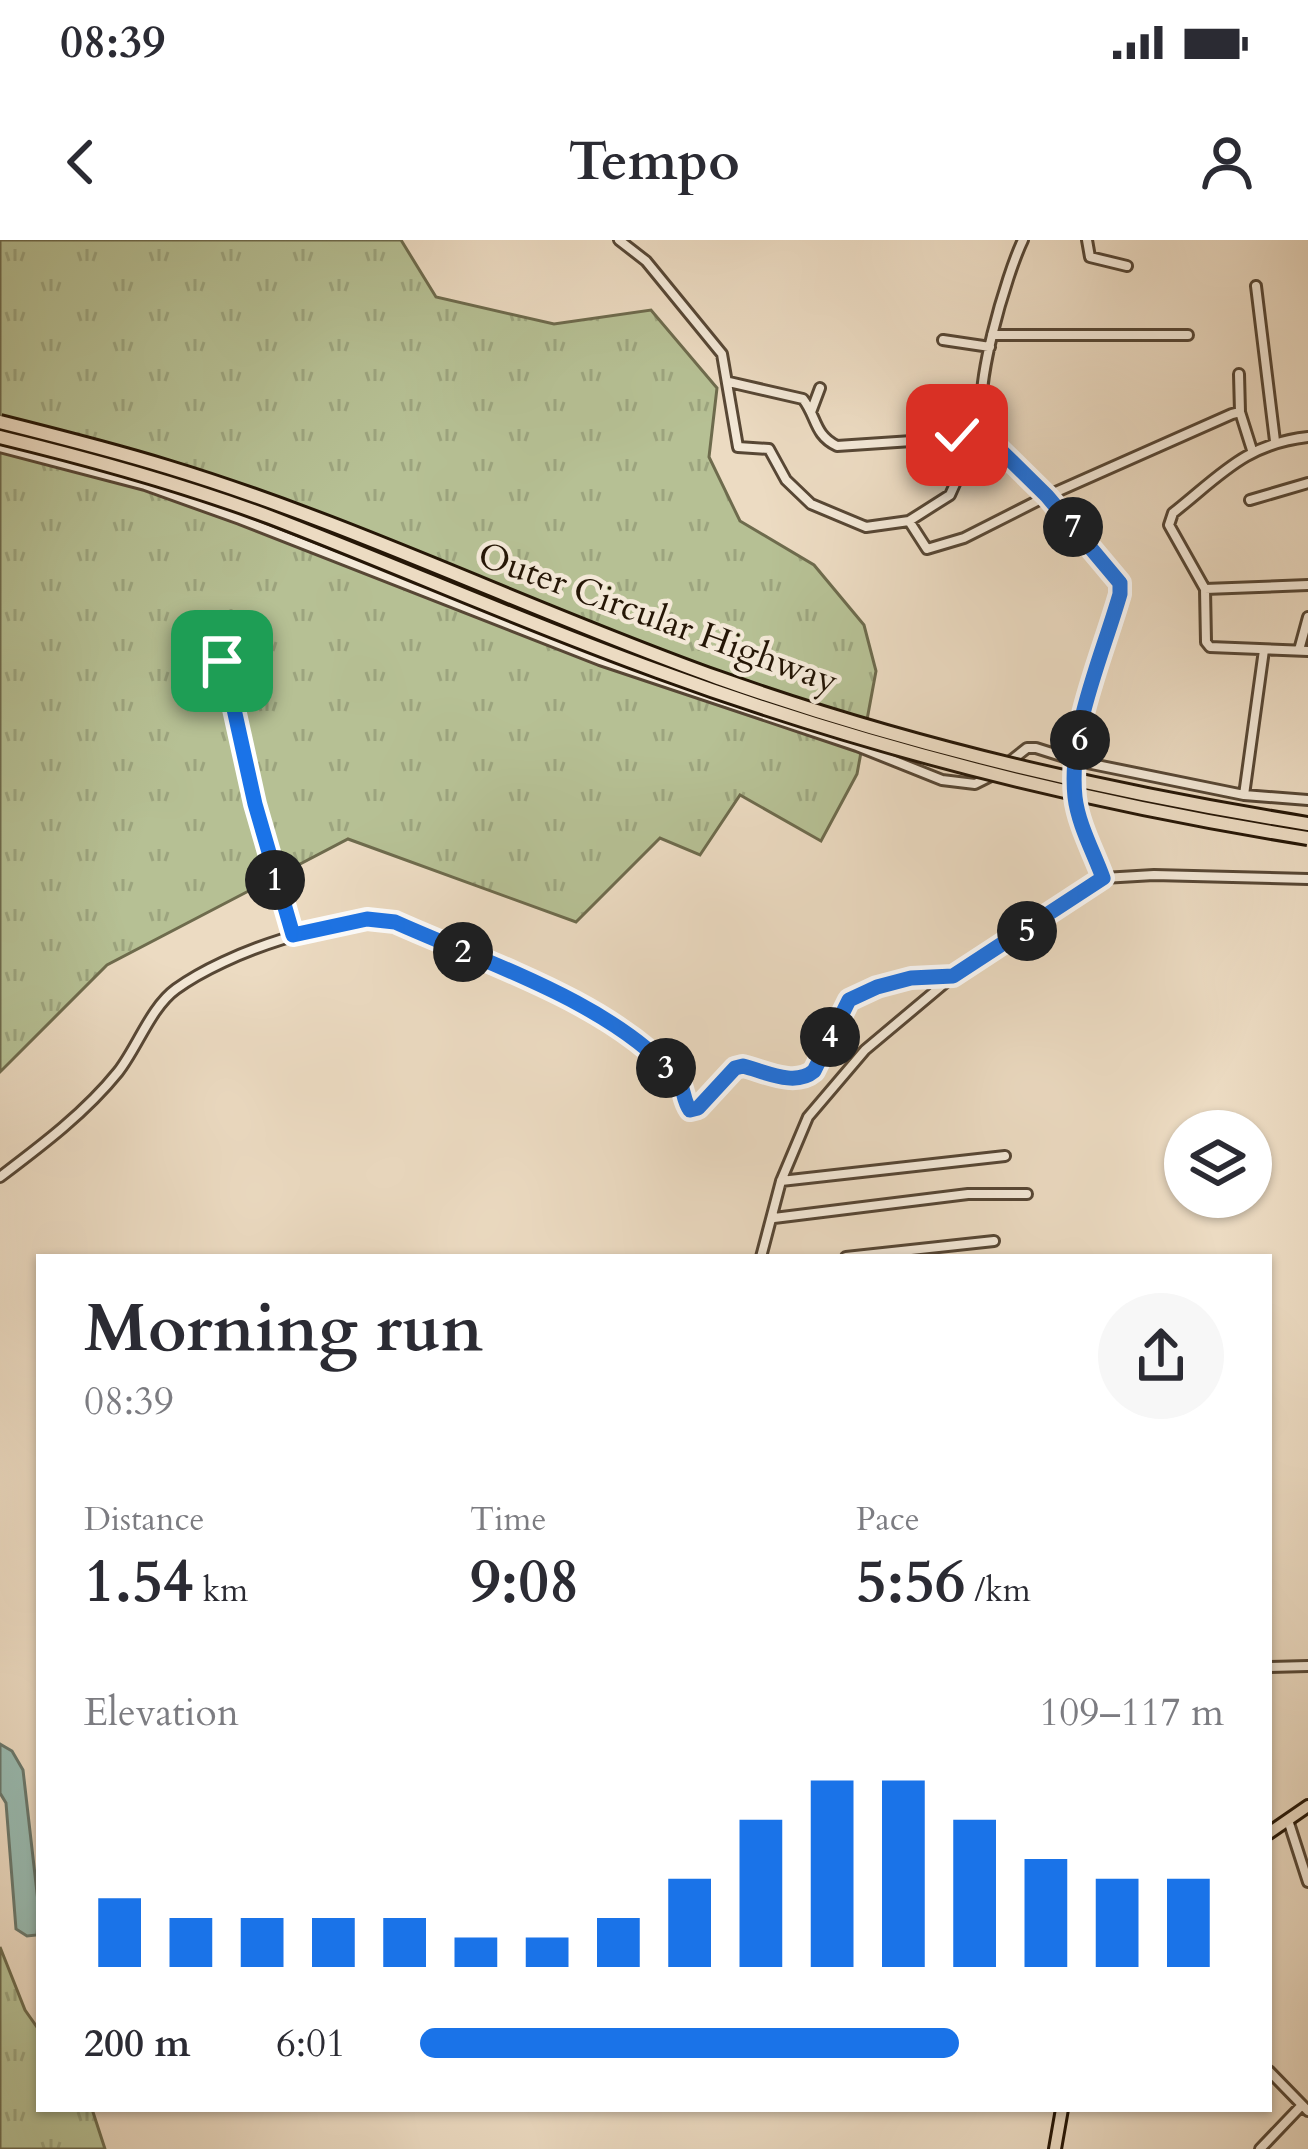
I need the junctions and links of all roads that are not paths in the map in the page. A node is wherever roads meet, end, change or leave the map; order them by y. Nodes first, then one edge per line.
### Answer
1 (619, 240) edge
2 (1024, 240) edge
3 (1087, 240) edge
4 (1127, 266) dead end
5 (1256, 286) dead end
6 (992, 335) junction
7 (1189, 335) dead end
8 (943, 340) dead end
9 (990, 347) junction
10 (1239, 374) dead end
11 (729, 382) junction
12 (820, 388) dead end
13 (1240, 412) junction
14 (811, 413) junction
15 (0, 422) edge
16 (985, 426) junction
17 (0, 436) edge
18 (1308, 437) edge
19 (1275, 441) junction
20 (0, 447) edge
21 (1252, 450) junction
22 (963, 466) dead end
23 (1308, 483) edge
24 (1047, 496) junction
25 (1250, 500) dead end
26 (909, 520) junction
27 (1308, 585) edge
28 (1205, 589) junction
29 (1308, 617) edge
30 (232, 626) dead end
31 (247, 631) dead end
32 (250, 642) dead end
33 (1264, 650) junction
34 (1303, 651) edge
35 (230, 691) junction
36 (1077, 761) junction
37 (1244, 795) junction
38 (1308, 800) edge
39 (1308, 824) edge
40 (1308, 838) edge
41 (1103, 878) junction
42 (1308, 879) edge
43 (293, 935) junction
44 (953, 976) junction
45 (1005, 1156) dead end
46 (0, 1178) edge
47 (781, 1180) junction
48 (1027, 1194) dead end
49 (774, 1218) junction
50 (994, 1241) dead end
51 (762, 1254) edge
52 (874, 1254) edge
53 (1308, 1666) edge
54 (1272, 1667) edge
55 (1308, 1806) edge
56 (1288, 1819) junction
57 (1272, 1831) edge
58 (1308, 1882) edge
59 (1272, 2074) edge
60 (1305, 2108) edge
61 (1061, 2112) edge
62 (1055, 2149) edge
63 (1260, 2149) edge

1 - 11 street
2 - 6 street
3 - 4 street
5 - 19 street
6 - 7 street
6 - 9 street
8 - 9 street
9 - 16 street
10 - 13 street
11 - 14 street
11 - 26 street
12 - 14 street
13 - 21 street
13 - 24 street
14 - 16 street
15 - 39 highway, Outer Circular Highway, bridge
16 - 24 street
17 - 40 highway, Outer Circular Highway, bridge
18 - 19 street
19 - 21 street
20 - 36 street
21 - 28 street
22 - 26 street
23 - 25 street
24 - 26 street
24 - 36 street
27 - 28 street
28 - 33 street
29 - 34 street
30 - 35 street
31 - 35 street
32 - 35 street
33 - 34 street
33 - 37 street
35 - 43 street
36 - 37 street
36 - 41 street
37 - 38 street
41 - 42 street
41 - 44 street
43 - 44 street
43 - 46 street
44 - 47 street
45 - 47 street
47 - 49 street
48 - 49 street
49 - 51 street
50 - 52 street
53 - 54 street
55 - 56 main road
56 - 57 main road
56 - 58 street
59 - 60 street
60 - 63 street
61 - 62 main road

